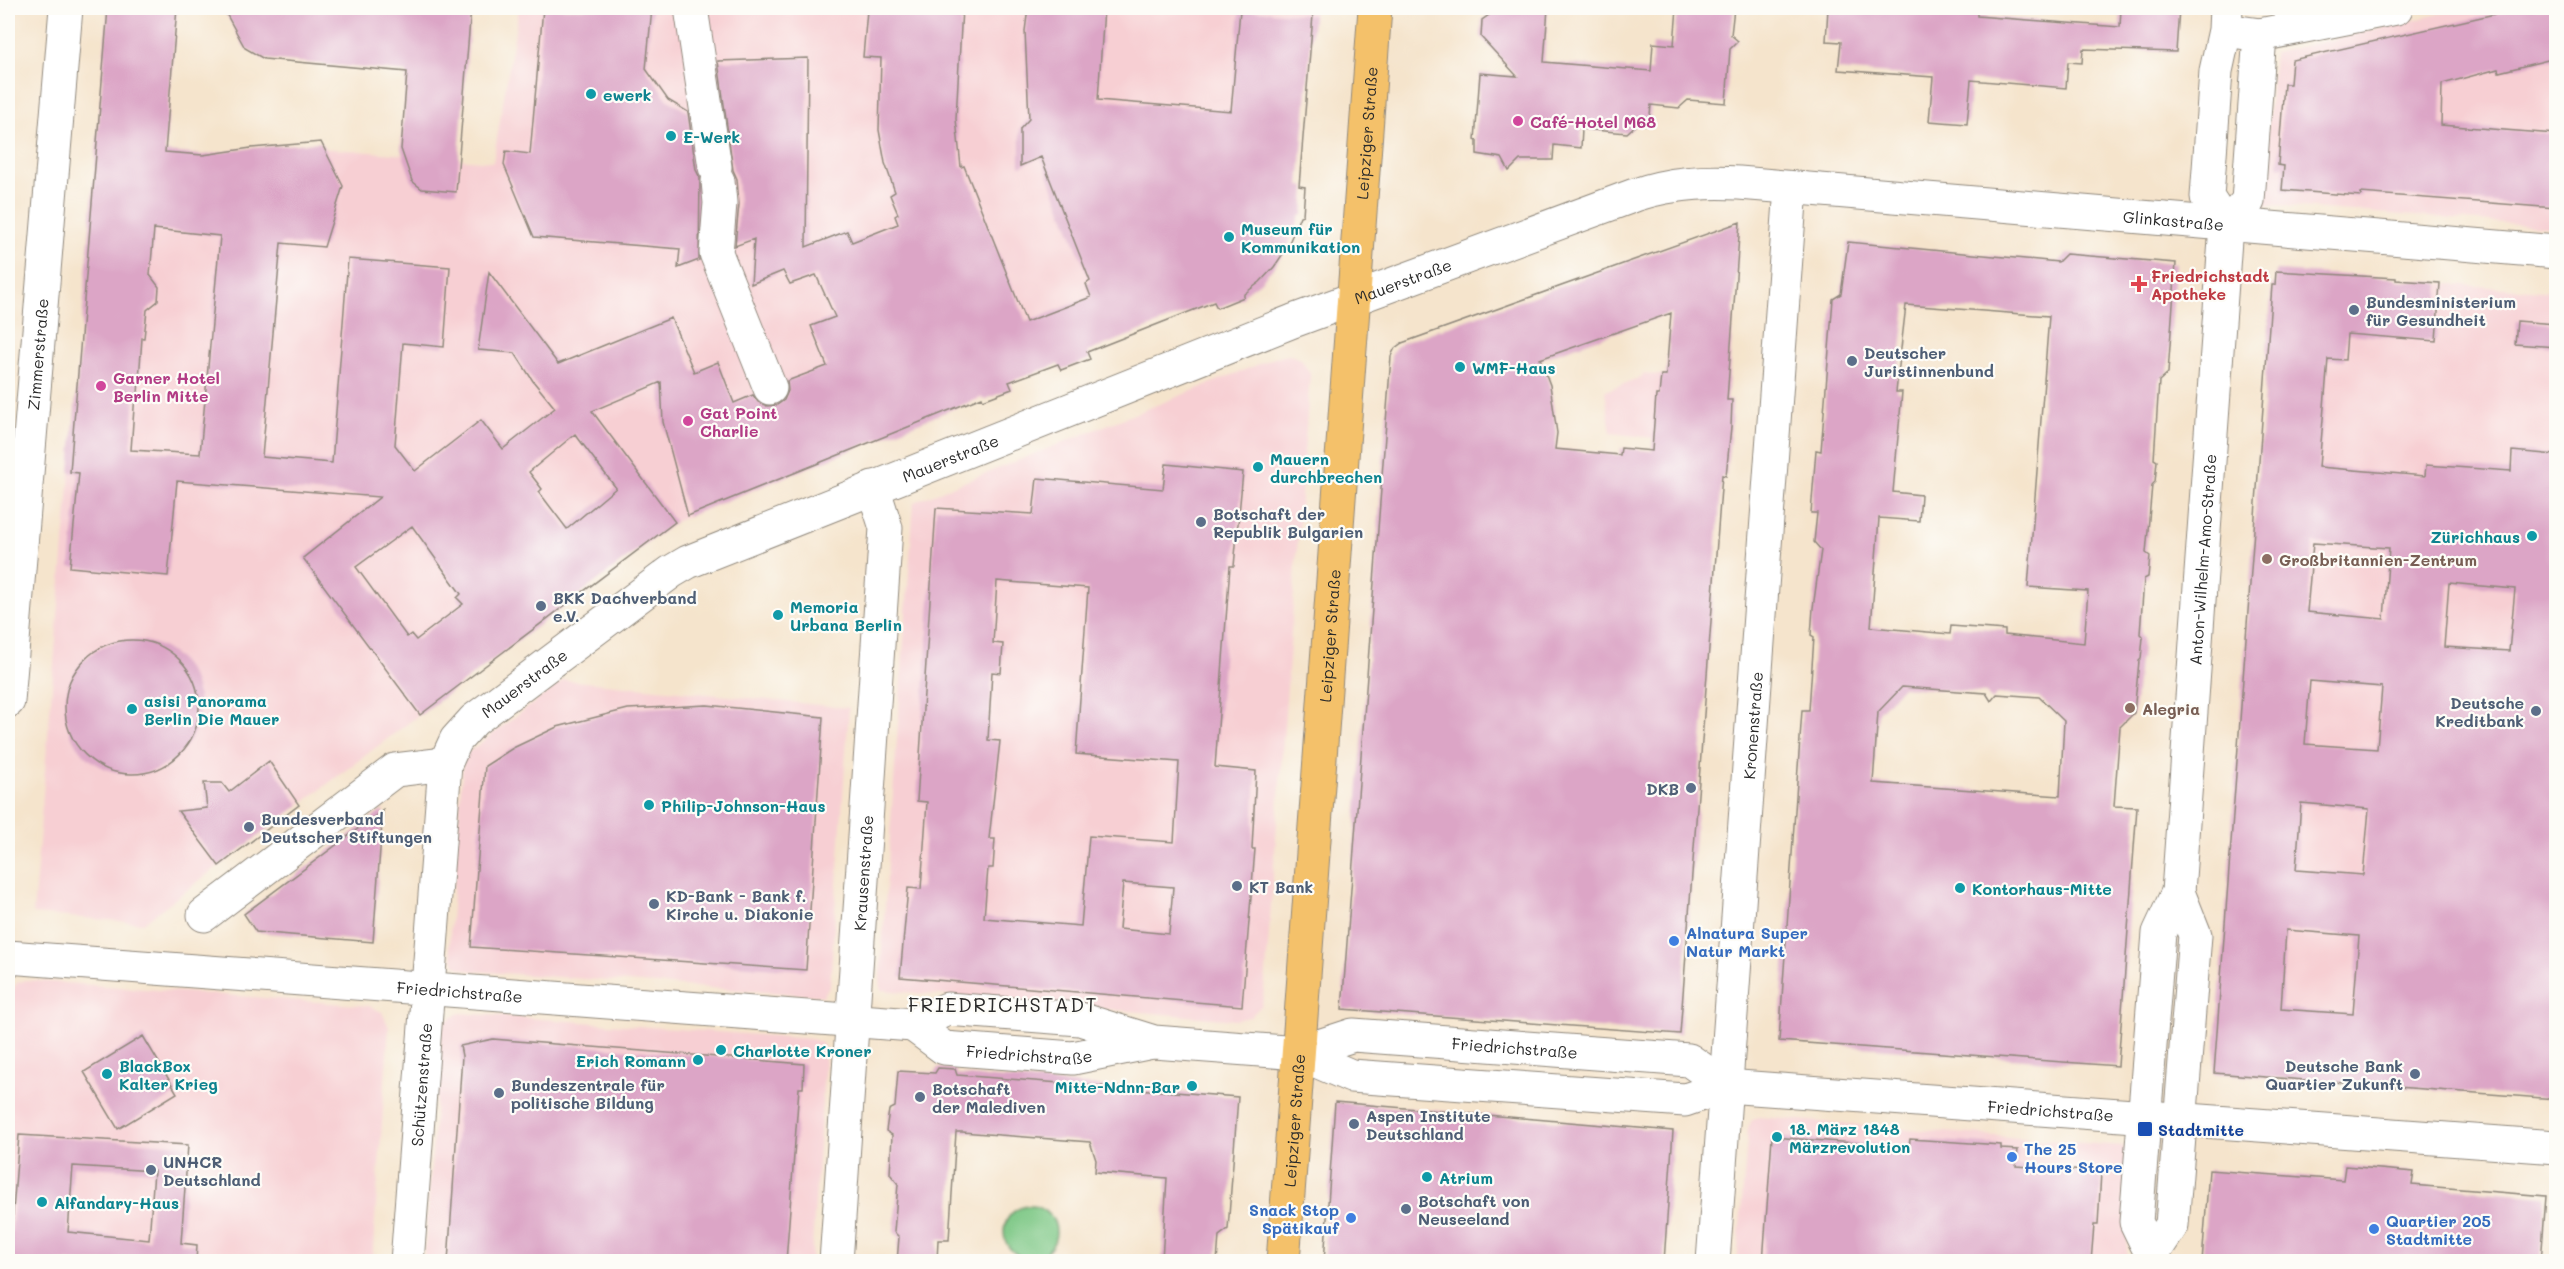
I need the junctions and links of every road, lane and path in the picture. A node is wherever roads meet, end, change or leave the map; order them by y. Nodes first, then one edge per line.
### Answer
1 (66, 8) edge
2 (691, 8) edge
3 (1375, 8) edge
4 (2396, 8) edge
5 (2332, 15) edge
6 (2225, 19) edge
7 (2260, 35) junction
8 (1791, 188) junction
9 (2226, 226) junction
10 (2556, 252) edge
11 (1353, 299) junction
12 (770, 388) dead end
13 (873, 487) junction
14 (8, 701) edge
15 (445, 764) junction
16 (2178, 892) junction
17 (204, 915) dead end
18 (8, 957) edge
19 (429, 989) junction
20 (852, 1021) junction
21 (1298, 1053) junction
22 (1726, 1086) junction
23 (2145, 1116) junction
24 (2181, 1119) junction
25 (2556, 1148) edge
26 (2152, 1258) edge
27 (407, 1262) edge
28 (836, 1262) edge
29 (1283, 1262) edge
30 (1713, 1262) edge

1 - 14 street, Zimmerstraße
2 - 12 street
3 - 11 main road, Leipziger Straße
4 - 5 street
5 - 7 street
6 - 7 street
6 - 9 street
7 - 9 street
8 - 9 street, Glinkastraße
8 - 11 street, Mauerstraße
8 - 22 street, Kronenstraße
9 - 10 street, Glinkastraße
9 - 16 street, Anton-Wilhelm-Amo-Straße
11 - 13 street, Mauerstraße
11 - 21 main road, Leipziger Straße
13 - 15 street, Mauerstraße
13 - 20 street, Krausenstraße
15 - 17 street
15 - 19 street, Schützenstraße
16 - 23 street, Anton-Wilhelm-Amo-Straße
16 - 24 street, Anton-Wilhelm-Amo-Straße
18 - 19 street, Friedrichstraße
19 - 20 street, Friedrichstraße
19 - 27 street, Schützenstraße
20 - 21 street, Friedrichstraße
20 - 28 street, Krausenstraße
21 - 22 street, Friedrichstraße
21 - 29 main road, Leipziger Straße
22 - 23 street, Friedrichstraße
22 - 30 street, Kronenstraße
23 - 24 street, Friedrichstraße
23 - 26 street, Anton-Wilhelm-Amo-Straße
24 - 25 street, Friedrichstraße
24 - 26 street, Anton-Wilhelm-Amo-Straße

